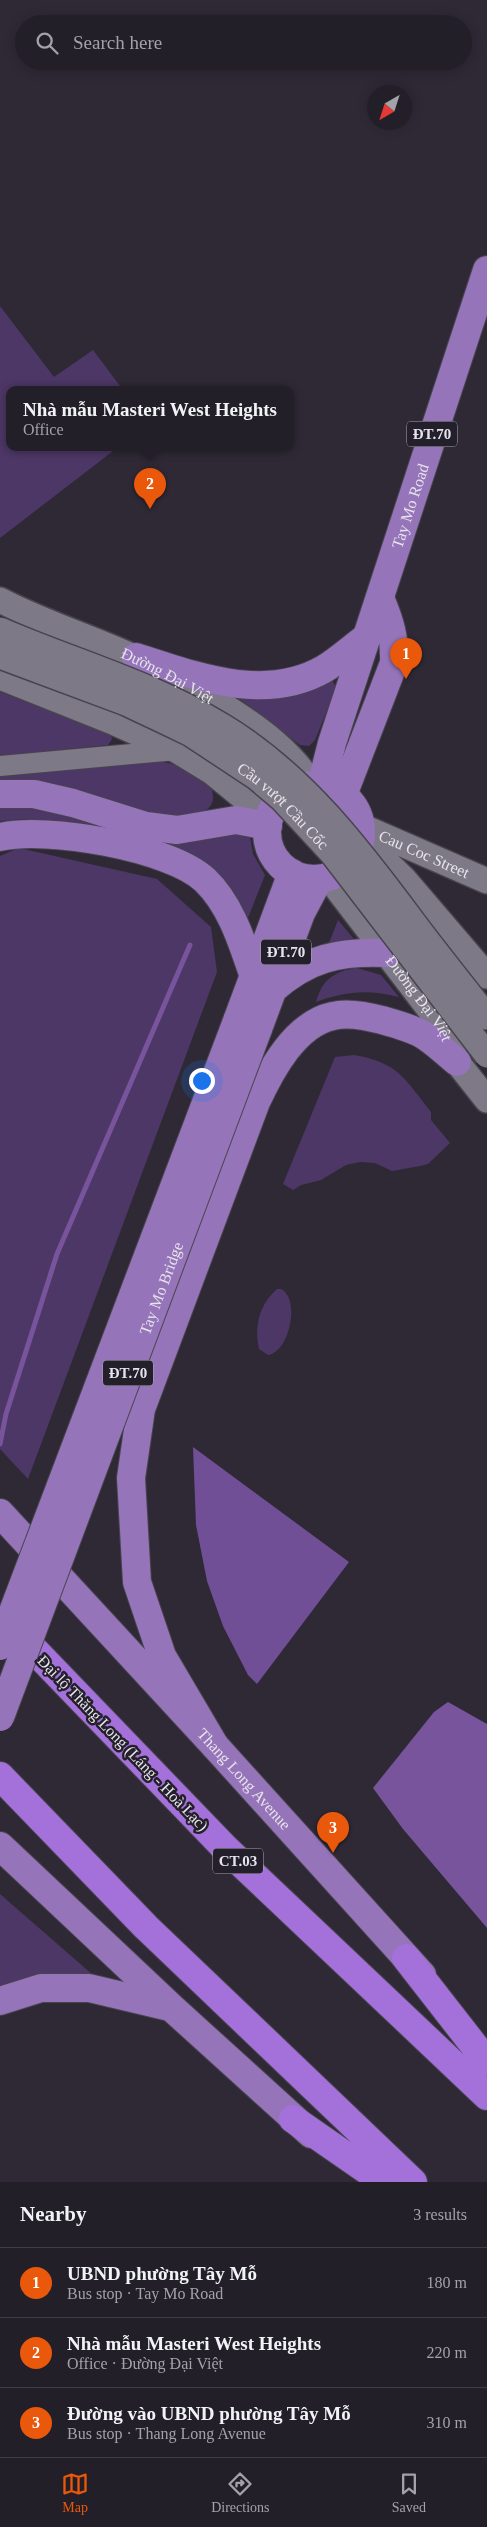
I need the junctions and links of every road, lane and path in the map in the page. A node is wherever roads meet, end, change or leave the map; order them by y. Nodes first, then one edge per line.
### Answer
1 (487, 270) edge
2 (380, 598) junction
3 (0, 600) edge
4 (0, 630) edge
5 (367, 637) junction
6 (0, 656) edge
7 (136, 657) junction
8 (0, 677) edge
9 (176, 750) junction
10 (0, 766) edge
11 (325, 789) junction
12 (0, 794) edge
13 (269, 821) junction
14 (361, 832) junction
15 (0, 837) edge
16 (292, 873) junction
17 (324, 878) junction
18 (487, 881) edge
19 (386, 953) junction
20 (487, 976) edge
21 (263, 982) junction
22 (487, 1017) edge
23 (248, 1025) junction
24 (487, 1055) edge
25 (457, 1062) junction
26 (487, 1100) edge
27 (0, 1513) edge
28 (0, 1615) edge
29 (0, 1646) edge
30 (0, 1717) edge
31 (215, 1746) junction
32 (0, 1776) edge
33 (0, 1846) edge
34 (406, 1958) junction
35 (0, 2001) edge
36 (172, 2008) junction
37 (487, 2047) edge
38 (487, 2062) edge
39 (487, 2096) edge
40 (293, 2119) junction
41 (364, 2182) edge
42 (384, 2182) edge
43 (413, 2182) edge

1 - 2 main road, Tay Mo Road / ĐT.70
2 - 5 main road, Tay Mo Road / ĐT.70
2 - 11 main road
3 - 7 street, Đường Đại Việt
4 - 22 street, Cầu vượt Cầu Cốc, bridge
5 - 7 main road
5 - 11 main road, Tay Mo Road / ĐT.70
6 - 24 street, Cầu vượt Cầu Cốc, bridge
7 - 11 street, Đường Đại Việt
8 - 9 street
9 - 10 street
9 - 13 street
11 - 13 main road
11 - 14 main road
12 - 13 main road
13 - 16 main road
14 - 17 main road
14 - 18 street, Cau Coc Street
14 - 20 street
15 - 21 main road
16 - 17 main road
16 - 21 main road, ĐT.70
17 - 19 street, Đường Đại Việt
17 - 21 main road, ĐT.70
19 - 21 main road
19 - 25 street, Đường Đại Việt
21 - 23 main road, ĐT.70
23 - 29 main road, Tay Mo Bridge / ĐT.70, bridge
23 - 30 main road, Tay Mo Bridge / ĐT.70, bridge
25 - 26 street, Đường Đại Việt
25 - 31 main road
27 - 31 main road, Thang Long Avenue
28 - 39 highway, Đại lộ Thăng Long (Láng - Hoà Lạc) / CT.03
31 - 34 main road, Thang Long Avenue
32 - 43 highway
33 - 36 main road
34 - 37 main road, Thang Long Avenue
34 - 38 highway
35 - 36 main road
36 - 40 main road
40 - 41 main road
40 - 42 highway

